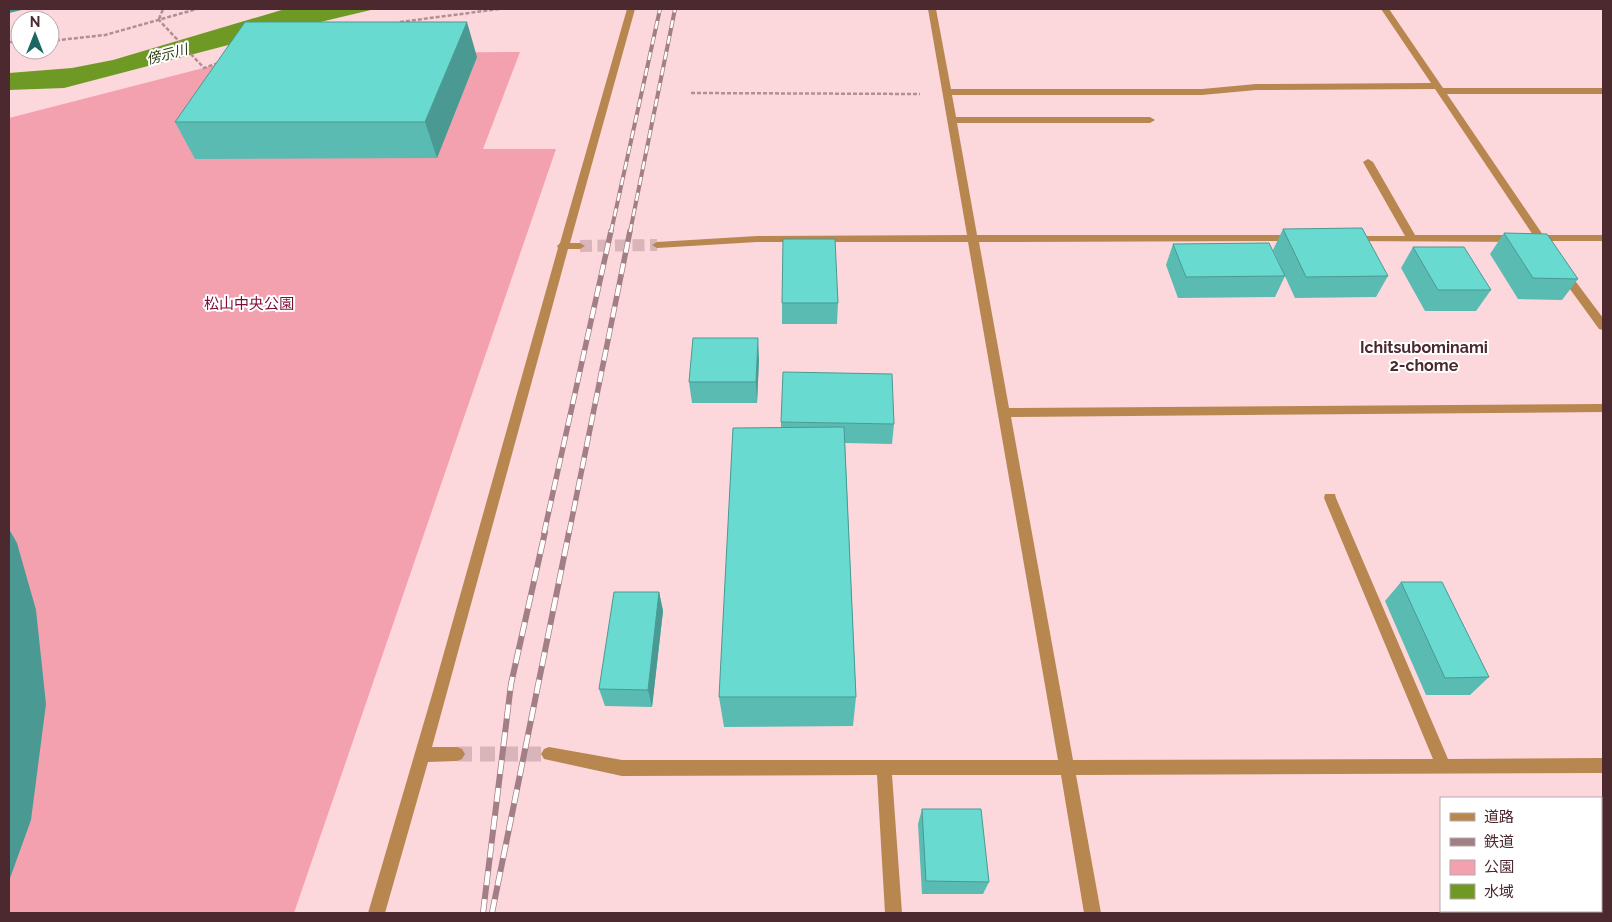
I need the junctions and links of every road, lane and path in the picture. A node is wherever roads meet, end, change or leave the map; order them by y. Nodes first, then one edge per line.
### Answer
1 (164, 9) edge
2 (197, 9) edge
3 (499, 9) edge
4 (631, 9) edge
5 (932, 9) edge
6 (1385, 9) edge
7 (158, 19) junction
8 (395, 24) edge
9 (60, 40) edge
10 (222, 62) edge
11 (1439, 88) junction
12 (1603, 91) edge
13 (691, 93) dead end
14 (947, 93) junction
15 (952, 120) junction
16 (1150, 120) dead end
17 (1368, 162) dead end
18 (973, 238) junction
19 (1303, 238) edge
20 (1603, 238) edge
21 (1342, 239) edge
22 (1412, 239) junction
23 (1542, 239) junction
24 (657, 245) tunnel mouth
25 (562, 246) junction
26 (580, 246) tunnel mouth
27 (1603, 326) edge
28 (1603, 408) edge
29 (1006, 413) junction
30 (1330, 498) dead end
31 (456, 754) tunnel mouth
32 (549, 754) tunnel mouth
33 (423, 755) junction
34 (1603, 766) edge
35 (1444, 767) junction
36 (884, 768) junction
37 (1068, 768) junction
38 (376, 913) edge
39 (893, 913) edge
40 (1094, 913) edge

1 - 7 path
2 - 7 path
3 - 8 path
4 - 25 street
5 - 14 street
6 - 11 street
7 - 9 path
7 - 10 path
11 - 12 street
11 - 14 street
11 - 23 street
13 - 14 path
14 - 15 street
15 - 16 street
15 - 18 street
17 - 22 street
18 - 19 street
18 - 24 street
18 - 29 street
20 - 23 street
21 - 22 street
22 - 23 street
23 - 27 street
25 - 26 street
25 - 33 street
28 - 29 street
29 - 37 street
30 - 35 street
31 - 33 street
32 - 36 street
33 - 38 street
34 - 35 street
35 - 37 street
36 - 37 street
36 - 39 street
37 - 40 street

